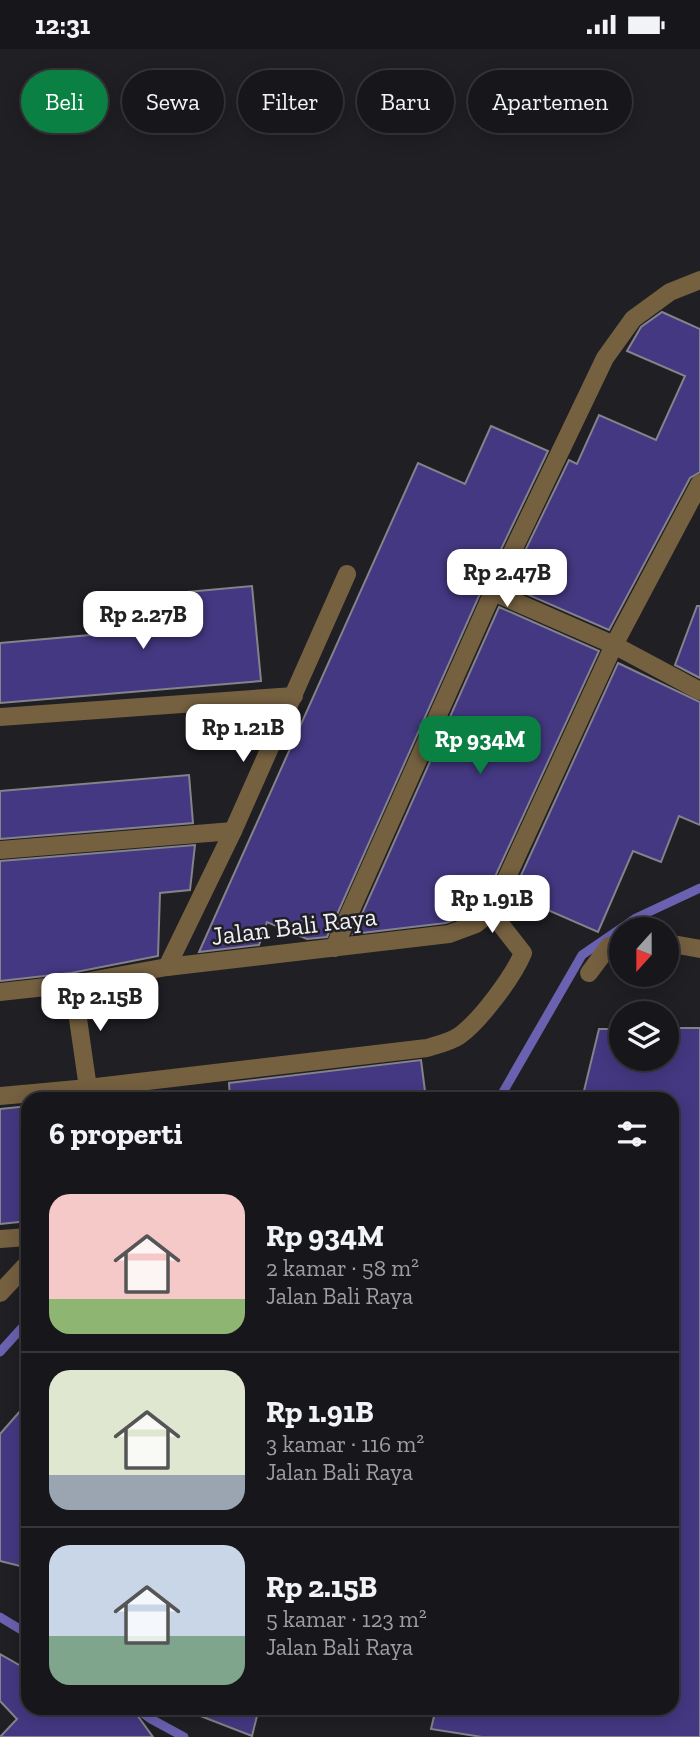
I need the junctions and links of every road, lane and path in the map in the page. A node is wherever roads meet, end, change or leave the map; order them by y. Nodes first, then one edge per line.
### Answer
1 (700, 280) edge
2 (700, 483) edge
3 (347, 574) dead end
4 (493, 592) junction
5 (614, 645) junction
6 (700, 691) edge
7 (294, 696) junction
8 (0, 717) edge
9 (233, 831) junction
10 (0, 850) edge
11 (491, 912) junction
12 (679, 945) edge
13 (609, 946) edge
14 (334, 948) junction
15 (700, 949) edge
16 (167, 967) junction
17 (589, 973) dead end
18 (73, 984) junction
19 (0, 992) edge
20 (88, 1088) junction
21 (44, 1092) edge
22 (21, 1094) edge
23 (0, 1096) edge
24 (21, 1238) edge
25 (0, 1239) edge
26 (21, 1270) edge
27 (0, 1293) edge

1 - 4 street
2 - 5 street
3 - 7 street
4 - 5 street
4 - 14 street
5 - 6 street
5 - 11 street
7 - 8 street
7 - 9 street
9 - 10 street
9 - 16 street
11 - 14 street, Jalan Bali Raya
11 - 20 street
12 - 15 street
13 - 17 street
14 - 16 street, Jalan Bali Raya
16 - 18 street, Jalan Bali Raya
18 - 19 street, Jalan Bali Raya
18 - 20 street
20 - 21 street
22 - 23 street
24 - 25 street
26 - 27 street

